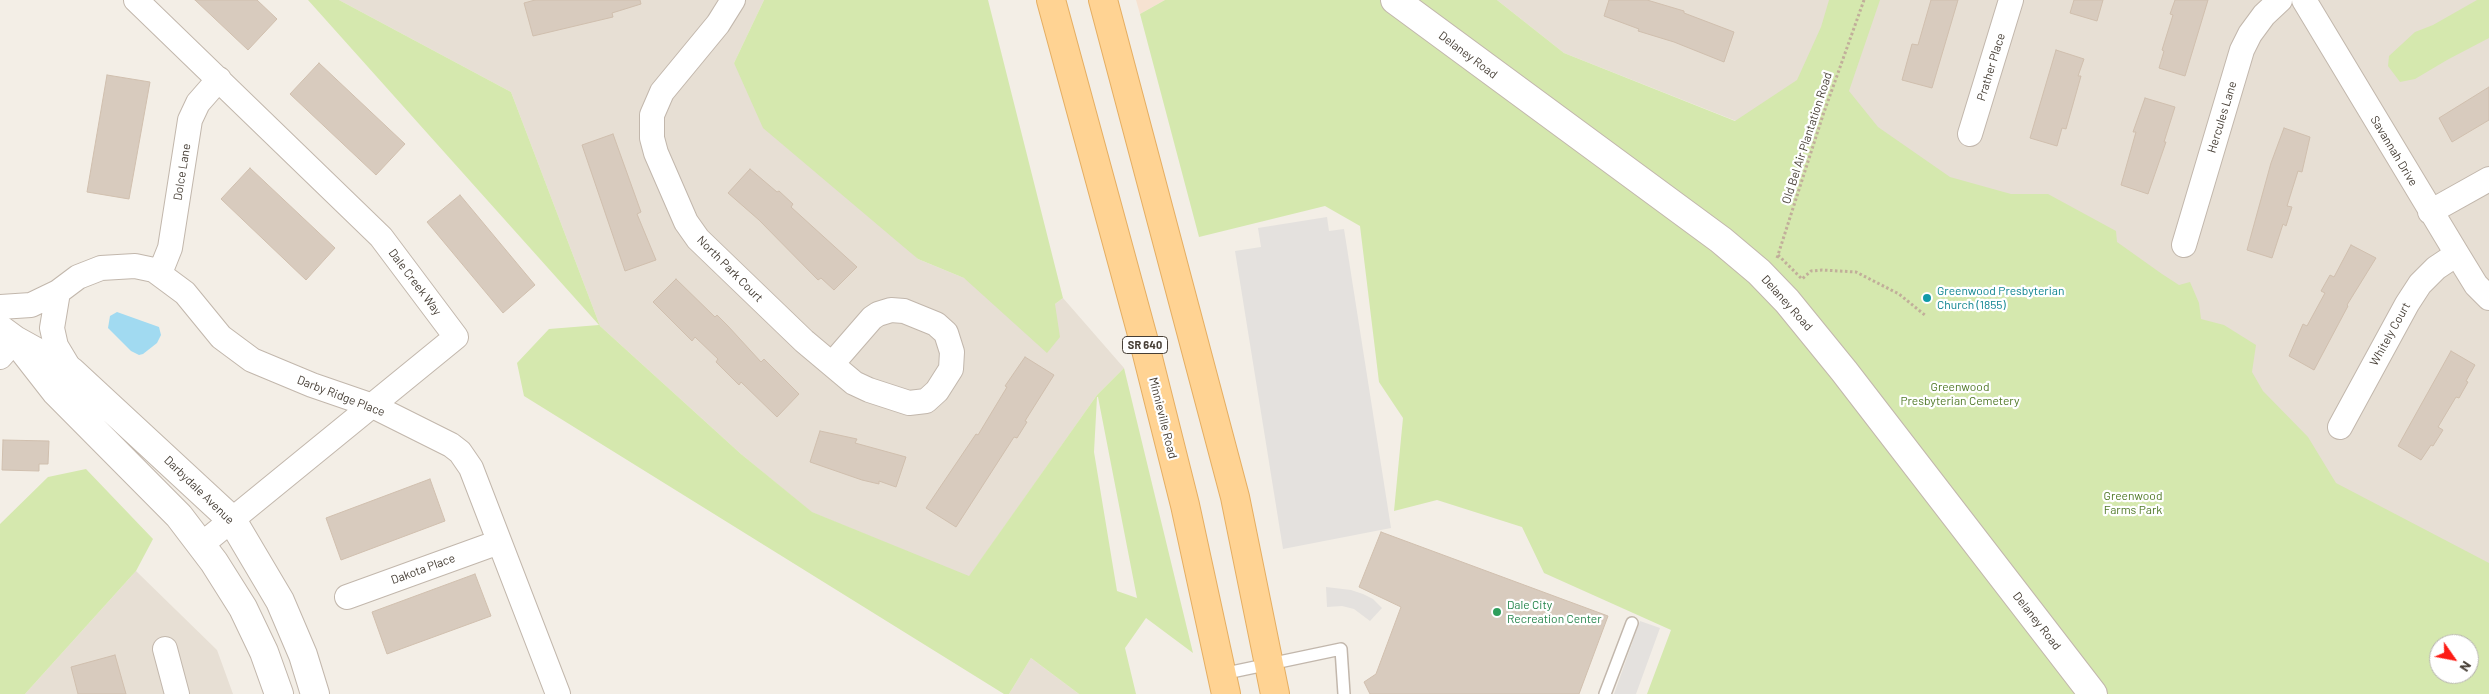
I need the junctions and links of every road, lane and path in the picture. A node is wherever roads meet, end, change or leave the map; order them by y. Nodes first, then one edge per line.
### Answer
1 (136, 0) edge
2 (734, 0) edge
3 (1050, 0) edge
4 (1103, 0) edge
5 (1395, 0) edge
6 (1864, 0) edge
7 (2011, 0) edge
8 (2280, 0) edge
9 (2304, 0) edge
10 (219, 79) junction
11 (1970, 134) dead end
12 (2489, 179) edge
13 (2430, 212) junction
14 (2184, 245) dead end
15 (2456, 254) junction
16 (1778, 255) junction
17 (160, 273) junction
18 (1768, 282) junction
19 (58, 292) junction
20 (2489, 298) edge
21 (0, 307) edge
22 (1926, 316) dead end
23 (5, 342) edge
24 (832, 364) junction
25 (71, 371) junction
26 (373, 406) junction
27 (2340, 426) dead end
28 (232, 520) junction
29 (499, 542) junction
30 (201, 546) junction
31 (347, 597) dead end
32 (1632, 623) dead end
33 (165, 649) dead end
34 (1269, 664) junction
35 (1224, 684) edge
36 (177, 694) edge
37 (280, 694) edge
38 (315, 694) edge
39 (558, 694) edge
40 (1276, 694) edge
41 (1344, 694) edge
42 (1605, 694) edge
43 (2093, 694) edge

1 - 10 street, Dale Creek Way
2 - 24 street, North Park Court
3 - 35 main road, Minnieville Road / SR 640
4 - 34 main road
5 - 18 street, Delaney Road
6 - 16 path, Old Bel Air Plantation Road
7 - 11 street, Prather Place
8 - 14 street, Hercules Lane
9 - 13 street, Savannah Drive
10 - 17 street, Dolce Lane
10 - 26 street, Dale Creek Way
12 - 13 street
13 - 15 street, Savannah Drive
15 - 20 street, Savannah Drive
15 - 27 street, Whitely Court
16 - 18 path, Old Bel Air Plantation Road
16 - 22 path
17 - 19 street, Darby Ridge Place
17 - 26 street, Darby Ridge Place
18 - 43 street, Delaney Road
19 - 21 street, Darby Ridge Place
19 - 25 street
23 - 25 street, Darbydale Avenue
23 - 30 street, Darbydale Avenue
24 - 24 street, North Park Court
25 - 28 street, Darbydale Avenue
26 - 28 street, Dale Creek Way
26 - 29 street, Darby Ridge Place
28 - 30 street, Dale Creek Way
28 - 38 street, Darbydale Avenue
29 - 31 street, Dakota Place
29 - 39 street, Darby Ridge Place
30 - 37 street, Darbydale Avenue
32 - 42 lane
33 - 36 street
34 - 35 lane
34 - 40 main road
34 - 41 lane

